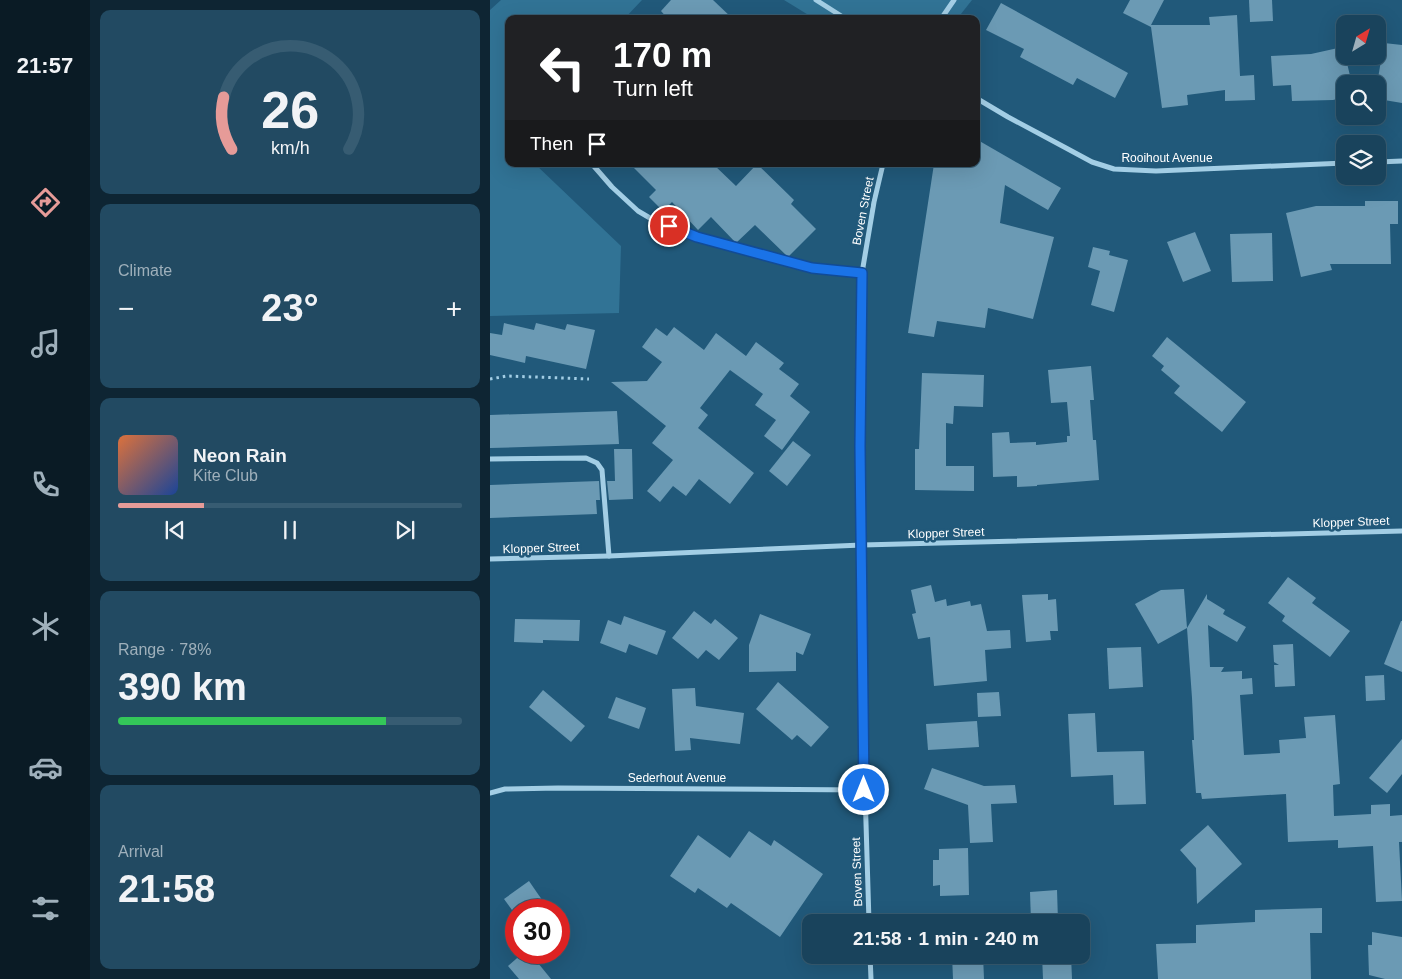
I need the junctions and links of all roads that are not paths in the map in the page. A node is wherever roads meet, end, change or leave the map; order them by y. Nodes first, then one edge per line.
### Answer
1 (816, 0) edge
2 (954, 0) edge
3 (840, 15) edge
4 (944, 15) edge
5 (980, 100) edge
6 (1402, 161) edge
7 (1386, 162) edge
8 (1336, 163) edge
9 (595, 167) edge
10 (882, 167) edge
11 (862, 273) junction
12 (490, 459) edge
13 (1402, 531) edge
14 (862, 546) junction
15 (610, 556) junction
16 (490, 559) edge
17 (864, 790) junction
18 (490, 793) edge
19 (869, 914) edge
20 (870, 964) edge
21 (871, 979) edge

1 - 3 street
2 - 4 street
5 - 8 street, Rooihout Avenue
6 - 7 street
9 - 11 street
10 - 11 street, Boven Street
11 - 14 street, Boven Street
12 - 15 street
13 - 14 street, Klopper Street
14 - 15 street, Klopper Street
14 - 17 street, Boven Street
15 - 16 street, Klopper Street
17 - 18 street, Sederhout Avenue
17 - 19 street, Boven Street
20 - 21 street

